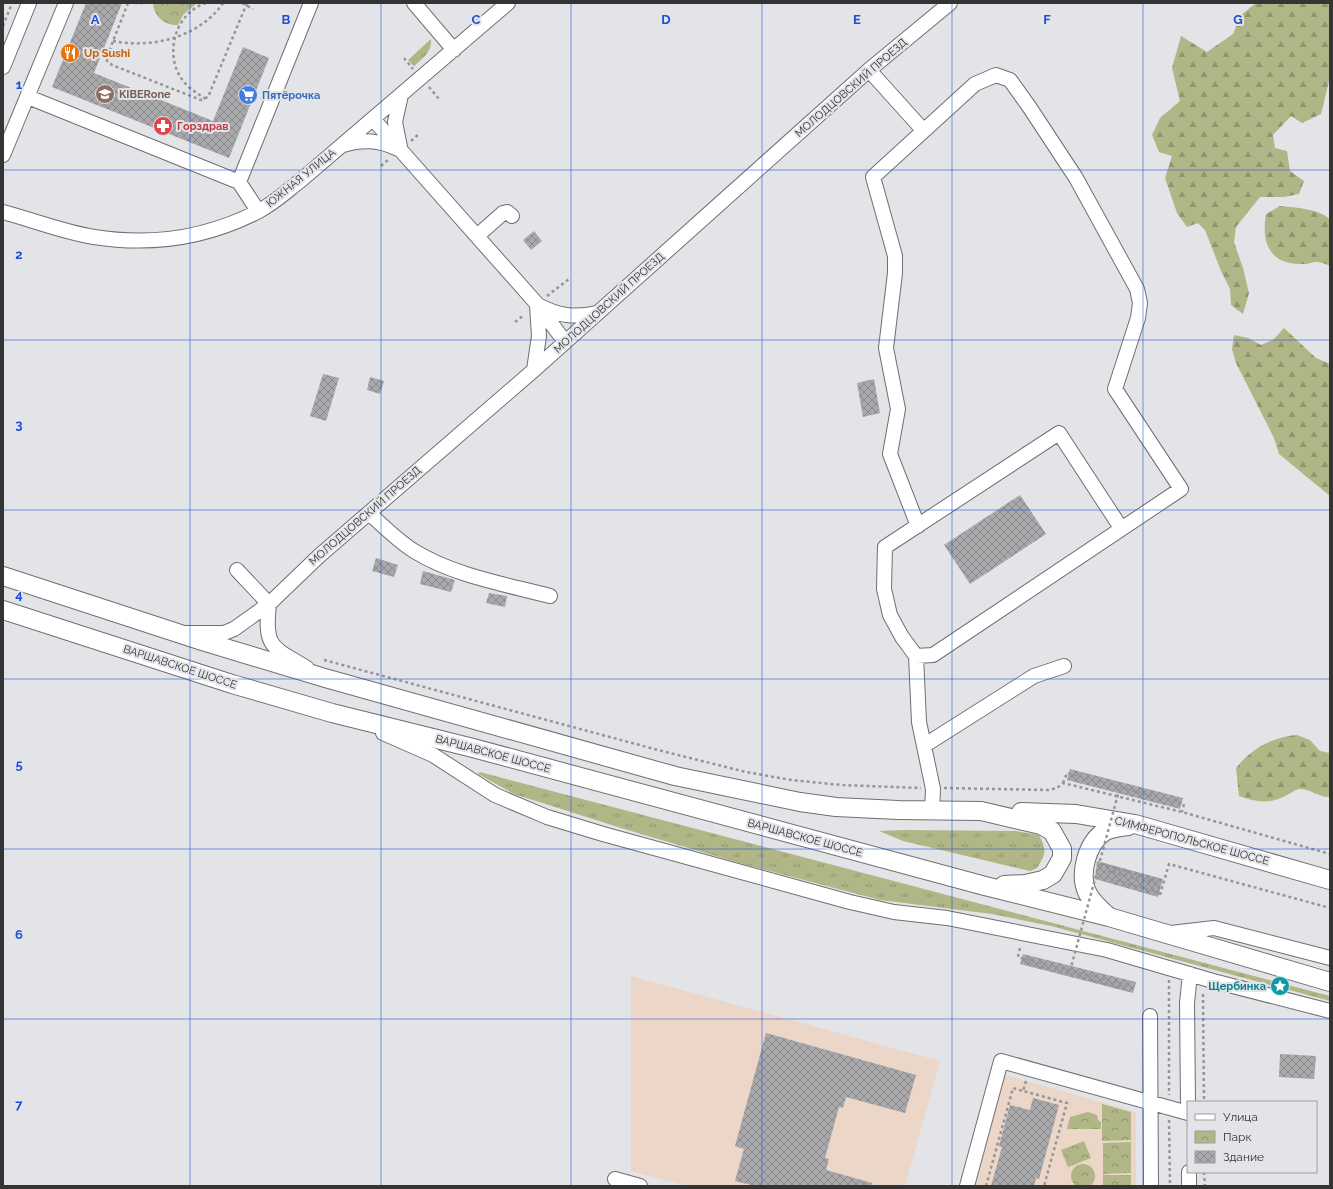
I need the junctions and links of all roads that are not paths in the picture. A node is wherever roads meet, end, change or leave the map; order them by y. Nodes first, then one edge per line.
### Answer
1 (29, 3) edge
2 (66, 3) edge
3 (311, 3) edge
4 (508, 3) edge
5 (950, 3) edge
6 (417, 4) edge
7 (454, 50) junction
8 (4, 61) edge
9 (869, 70) junction
10 (401, 95) junction
11 (28, 96) junction
12 (373, 119) junction
13 (923, 130) junction
14 (341, 146) junction
15 (401, 150) junction
16 (3, 155) edge
17 (239, 182) junction
18 (258, 211) junction
19 (3, 212) edge
20 (512, 216) dead end
21 (477, 236) junction
22 (537, 304) junction
23 (597, 313) junction
24 (565, 342) junction
25 (534, 370) junction
26 (369, 513) junction
27 (918, 526) junction
28 (1121, 528) junction
29 (237, 570) dead end
30 (3, 576) edge
31 (550, 596) dead end
32 (269, 604) junction
33 (3, 610) edge
34 (176, 633) junction
35 (916, 656) junction
36 (1064, 666) dead end
37 (325, 678) junction
38 (332, 713) junction
39 (925, 745) junction
40 (932, 811) junction
41 (981, 811) junction
42 (1135, 824) junction
43 (1330, 880) edge
44 (986, 886) junction
45 (1109, 917) junction
46 (1164, 934) junction
47 (1330, 958) edge
48 (1190, 974) junction
49 (1330, 982) edge
50 (1330, 1010) edge
51 (1150, 1016) dead end
52 (1188, 1101) edge
53 (1150, 1102) junction
54 (1187, 1113) edge
55 (1189, 1173) edge
56 (616, 1179) dead end
57 (640, 1186) edge
58 (967, 1186) edge
59 (1151, 1186) edge
60 (1189, 1186) edge

1 - 8 street
2 - 11 street
3 - 17 street
4 - 7 street, ЮЖНАЯ УЛИЦА
5 - 9 street, МОЛОДЦОВСКИЙ ПРОЕЗД
6 - 7 street
7 - 10 street, ЮЖНАЯ УЛИЦА
9 - 13 street
9 - 23 street, МОЛОДЦОВСКИЙ ПРОЕЗД
10 - 12 street, ЮЖНАЯ УЛИЦА
10 - 15 street
11 - 16 street
11 - 17 street
12 - 14 street, ЮЖНАЯ УЛИЦА
12 - 15 street
13 - 27 street
13 - 28 street
14 - 15 street
14 - 18 street, ЮЖНАЯ УЛИЦА
15 - 21 street
17 - 18 street
18 - 19 street, ЮЖНАЯ УЛИЦА
20 - 21 street
21 - 22 street
22 - 23 street
22 - 24 street
22 - 25 street
23 - 24 street, МОЛОДЦОВСКИЙ ПРОЕЗД
24 - 25 street, МОЛОДЦОВСКИЙ ПРОЕЗД
25 - 26 street, МОЛОДЦОВСКИЙ ПРОЕЗД
26 - 31 street
26 - 32 street, МОЛОДЦОВСКИЙ ПРОЕЗД
27 - 28 street
27 - 35 street
28 - 35 street
29 - 32 street
30 - 34 main road
32 - 34 street, МОЛОДЦОВСКИЙ ПРОЕЗД
32 - 37 street
33 - 38 main road, ВАРШАВСКОЕ ШОССЕ
34 - 37 main road
35 - 39 street
36 - 39 street
37 - 40 main road
38 - 44 main road, ВАРШАВСКОЕ ШОССЕ
38 - 48 street
39 - 40 street
40 - 41 main road
41 - 42 main road, СИМФЕРОПОЛЬСКОЕ ШОССЕ
41 - 44 main road
42 - 43 main road, СИМФЕРОПОЛЬСКОЕ ШОССЕ
42 - 45 main road
44 - 45 main road
45 - 46 main road
46 - 47 street
46 - 49 main road
48 - 50 street
48 - 52 street
51 - 53 street
53 - 54 street
53 - 58 street
53 - 59 street
55 - 60 street
56 - 57 street

